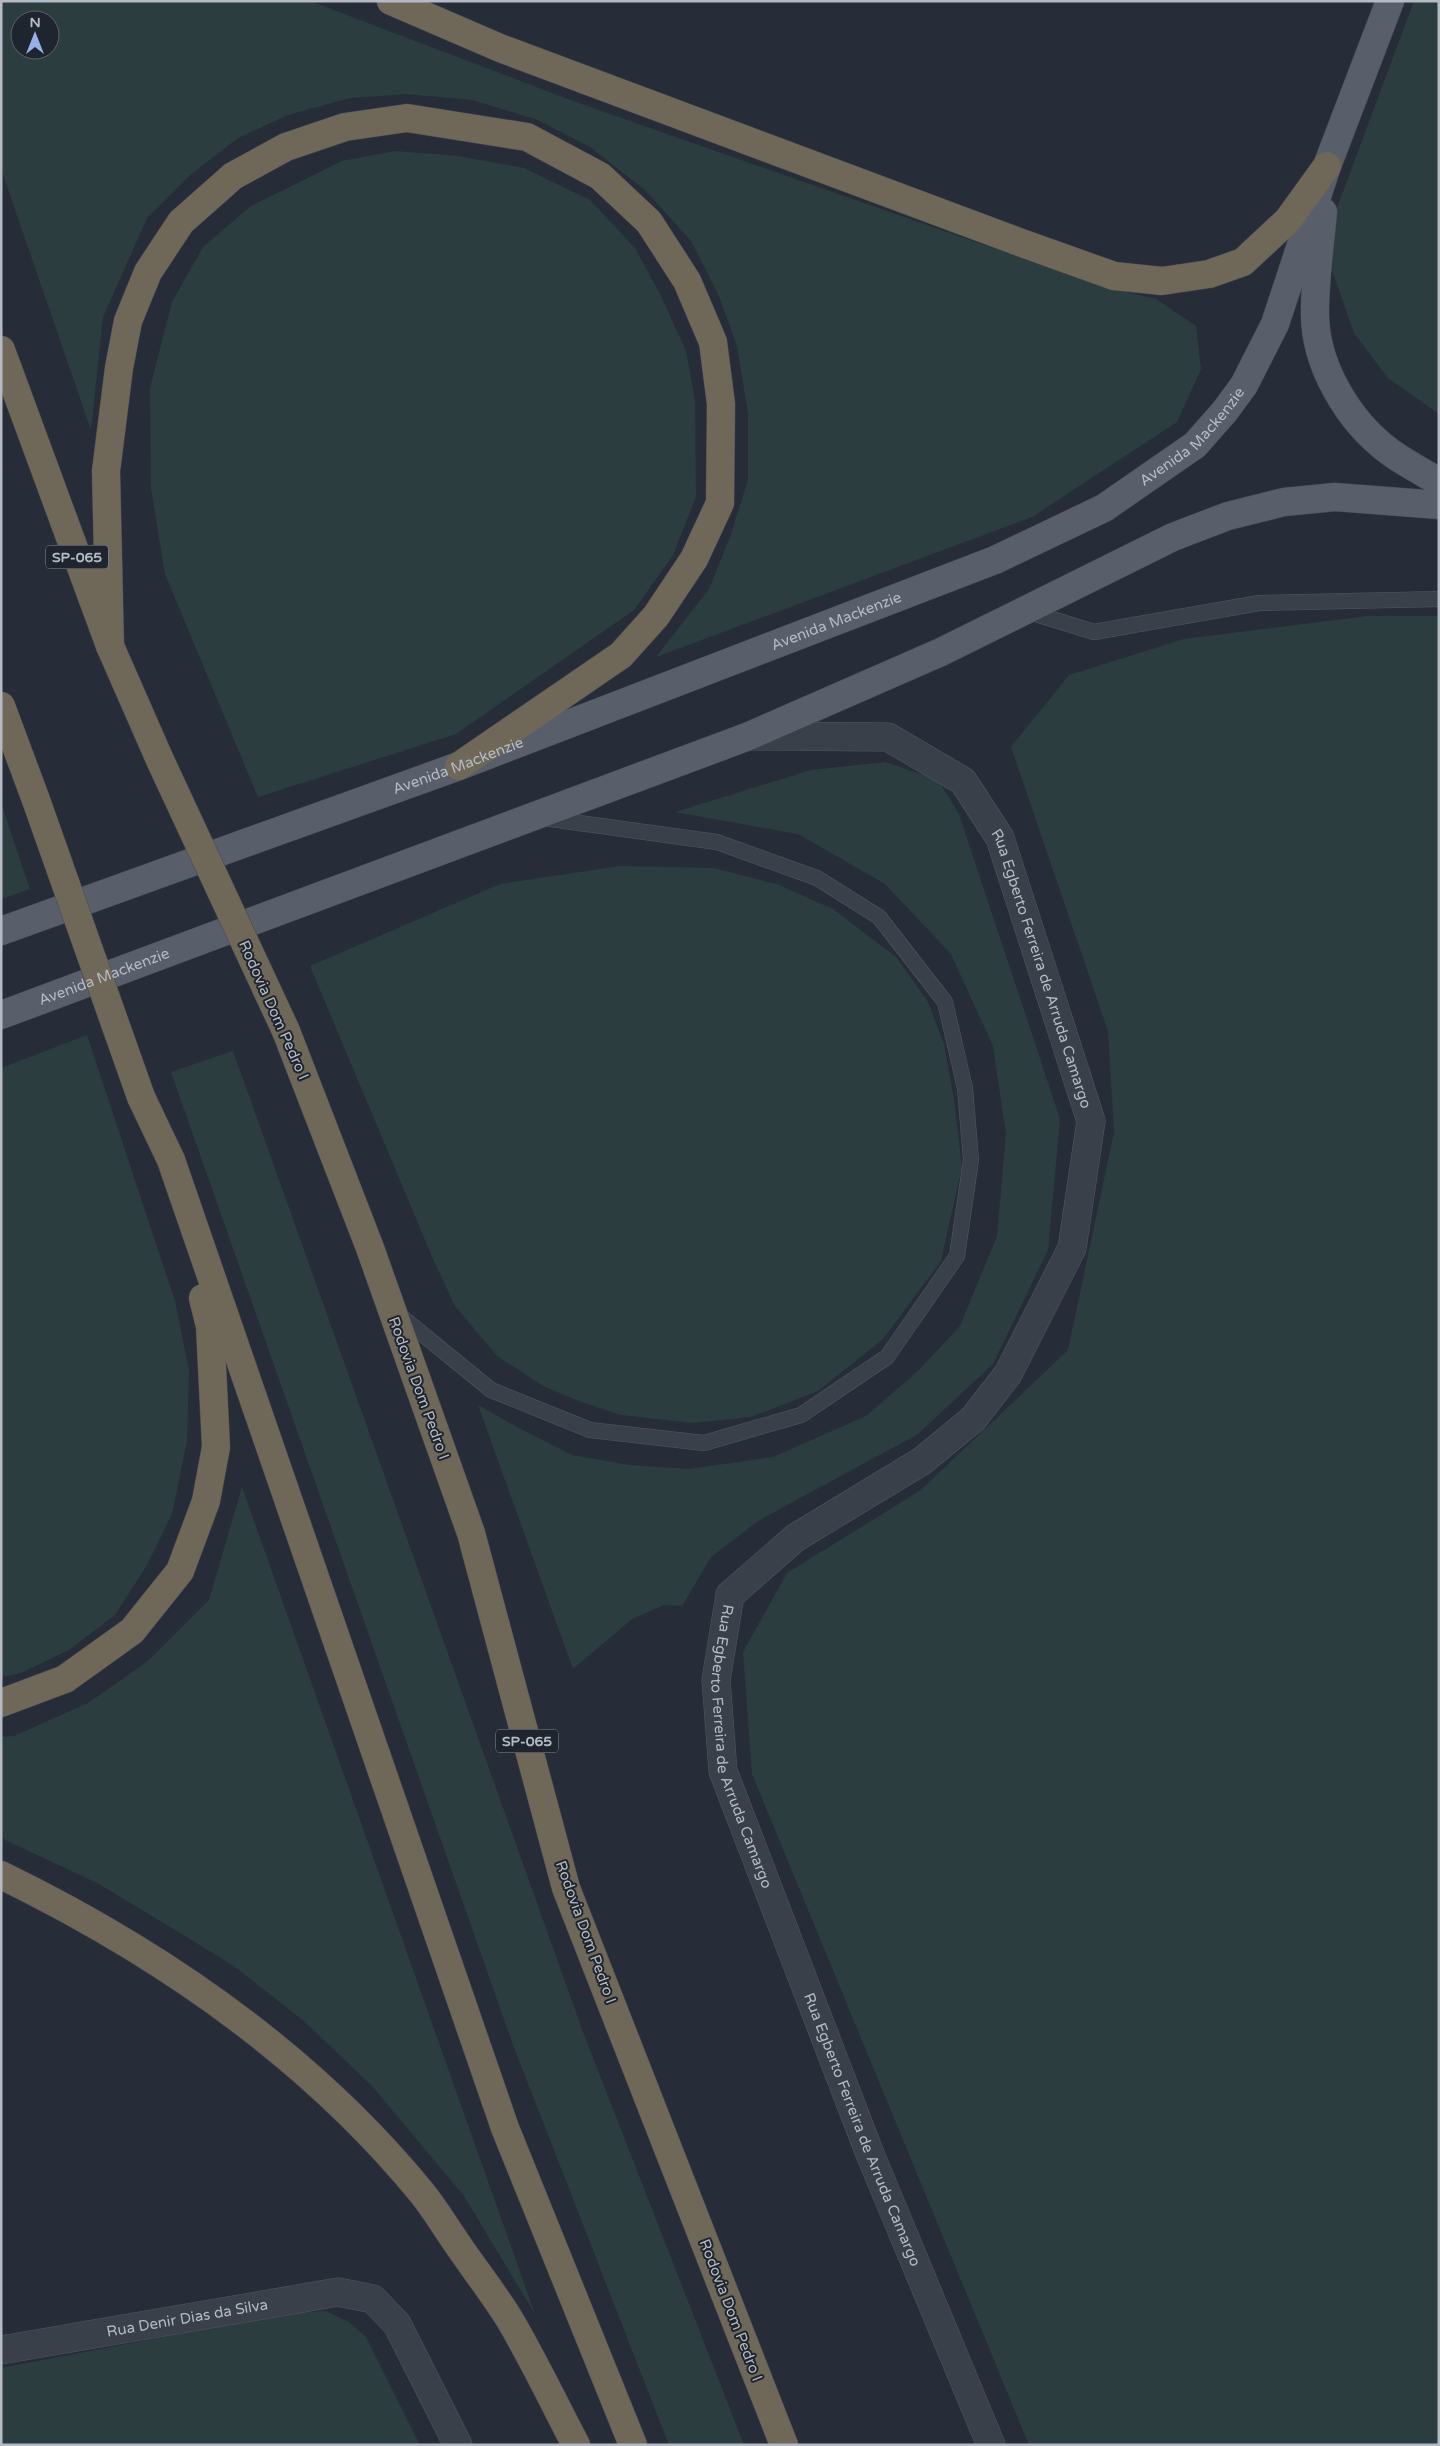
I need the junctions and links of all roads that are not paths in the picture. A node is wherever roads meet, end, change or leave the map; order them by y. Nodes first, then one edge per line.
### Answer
1 (391, 1) edge
2 (1390, 1) edge
3 (1326, 166) junction
4 (1, 350) edge
5 (1439, 482) edge
6 (1439, 504) edge
7 (1439, 599) edge
8 (1025, 611) junction
9 (110, 646) junction
10 (1, 706) edge
11 (749, 736) junction
12 (459, 766) junction
13 (534, 816) junction
14 (1, 931) edge
15 (1, 1015) edge
16 (171, 1160) junction
17 (391, 1309) junction
18 (1, 1703) edge
19 (1, 1875) edge
20 (3, 2344) edge
21 (458, 2445) edge
22 (576, 2445) edge
23 (633, 2445) edge
24 (784, 2445) edge
25 (991, 2445) edge

1 - 3 highway
2 - 3 main road, Avenida Mackenzie
3 - 5 main road
3 - 12 main road, Avenida Mackenzie
4 - 9 highway, Rodovia Dom Pedro I / SP-065
6 - 8 main road, Avenida Mackenzie
7 - 8 lane
8 - 11 main road, Avenida Mackenzie
9 - 12 highway
9 - 17 highway, Rodovia Dom Pedro I / SP-065, bridge
10 - 16 highway, bridge
11 - 13 main road, Avenida Mackenzie
11 - 25 street, Rua Egberto Ferreira de Arruda Camargo
12 - 14 main road, Avenida Mackenzie
13 - 15 main road, Avenida Mackenzie
13 - 17 lane
16 - 18 highway
16 - 23 highway
17 - 24 highway, Rodovia Dom Pedro I / SP-065
19 - 22 highway
20 - 21 street, Rua Denir Dias da Silva

